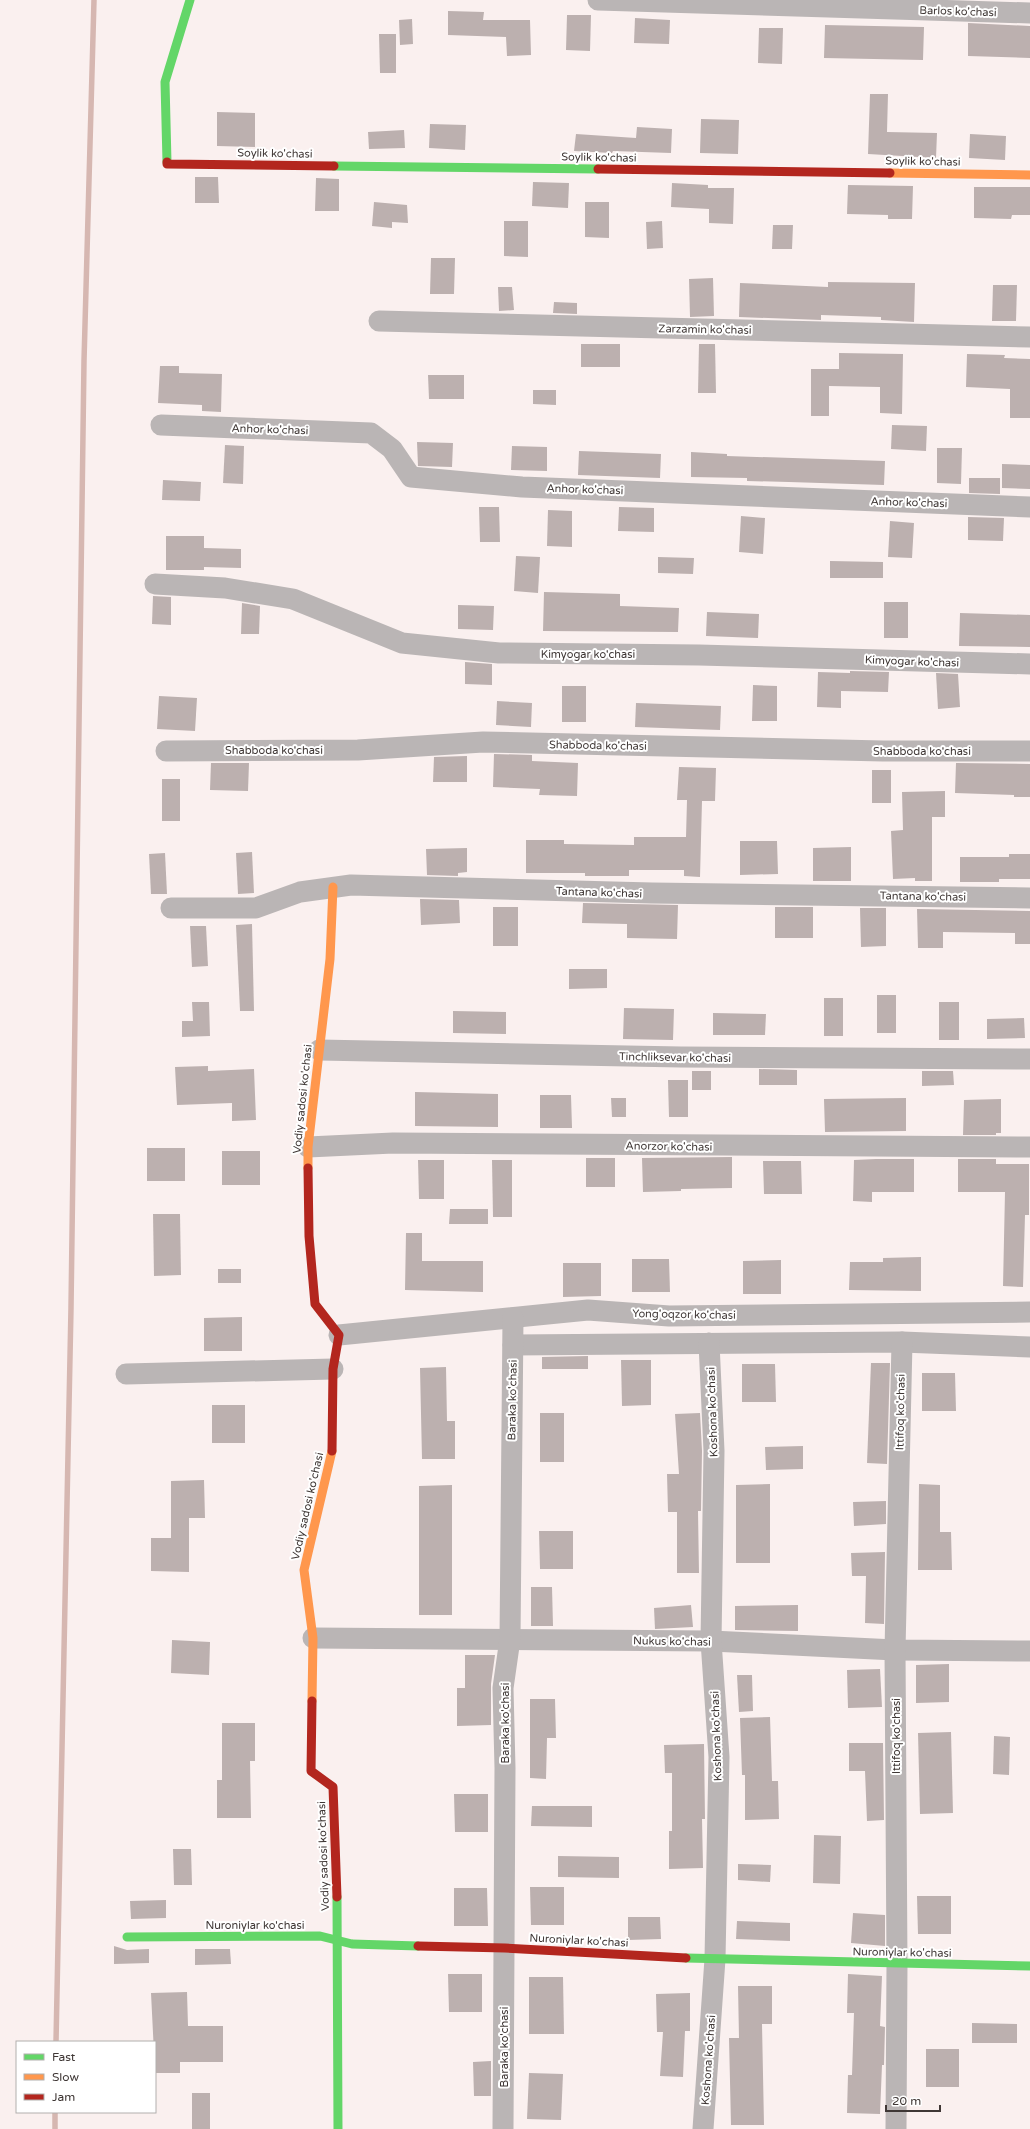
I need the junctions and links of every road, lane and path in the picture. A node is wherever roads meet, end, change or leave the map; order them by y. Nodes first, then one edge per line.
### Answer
1 (190, 0) edge
2 (598, 0) edge
3 (1030, 13) edge
4 (1030, 175) edge
5 (379, 321) dead end
6 (1030, 337) edge
7 (161, 425) dead end
8 (1030, 507) edge
9 (155, 584) dead end
10 (1030, 664) edge
11 (166, 751) dead end
12 (1030, 751) edge
13 (333, 887) junction
14 (1030, 898) edge
15 (171, 908) dead end
16 (320, 1050) junction
17 (1030, 1058) edge
18 (308, 1147) junction
19 (1030, 1147) edge
20 (1030, 1312) edge
21 (513, 1318) junction
22 (339, 1335) junction
23 (902, 1342) junction
24 (709, 1343) junction
25 (513, 1345) junction
26 (1030, 1347) edge
27 (332, 1369) junction
28 (126, 1374) dead end
29 (313, 1638) junction
30 (510, 1639) junction
31 (711, 1641) junction
32 (895, 1650) junction
33 (1030, 1651) edge
34 (127, 1937) dead end
35 (338, 1942) junction
36 (505, 1948) junction
37 (715, 1960) junction
38 (898, 1964) junction
39 (1030, 1966) edge
40 (338, 2129) edge
41 (503, 2129) edge
42 (703, 2129) edge
43 (896, 2129) edge

1 - 4 street, Soylik ko'chasi
2 - 3 street, Barlos ko'chasi
5 - 6 street, Zarzamin ko'chasi
7 - 8 street, Anhor ko'chasi
9 - 10 street, Kimyogar ko'chasi
11 - 12 street, Shabboda ko'chasi
13 - 14 street, Tantana ko'chasi
13 - 15 street, Tantana ko'chasi
13 - 16 street, Vodiy sadosi ko'chasi
16 - 17 street, Tinchliksevar ko'chasi
16 - 18 street, Vodiy sadosi ko'chasi
18 - 19 street, Anorzor ko'chasi
18 - 22 street, Vodiy sadosi ko'chasi
20 - 21 street, Yong'oqzor ko'chasi
21 - 22 street, Yong'oqzor ko'chasi
21 - 25 street, Baraka ko'chasi
22 - 27 street, Vodiy sadosi ko'chasi
23 - 24 street
23 - 26 street
23 - 32 street, Ittifoq ko'chasi
24 - 25 street
24 - 31 street, Koshona ko'chasi
25 - 30 street, Baraka ko'chasi
27 - 28 street
27 - 29 street, Vodiy sadosi ko'chasi
29 - 30 street, Nukus ko'chasi
29 - 35 street, Vodiy sadosi ko'chasi
30 - 31 street, Nukus ko'chasi
30 - 36 street, Baraka ko'chasi
31 - 32 street, Nukus ko'chasi
31 - 37 street, Koshona ko'chasi
32 - 33 street, Nukus ko'chasi
32 - 38 street, Ittifoq ko'chasi
34 - 35 street, Nuroniylar ko'chasi
35 - 36 street, Nuroniylar ko'chasi
35 - 40 street, Vodiy sadosi ko'chasi
36 - 37 street, Nuroniylar ko'chasi
36 - 41 street, Baraka ko'chasi
37 - 38 street, Nuroniylar ko'chasi
37 - 42 street, Koshona ko'chasi
38 - 39 street, Nuroniylar ko'chasi
38 - 43 street, Ittifoq ko'chasi

